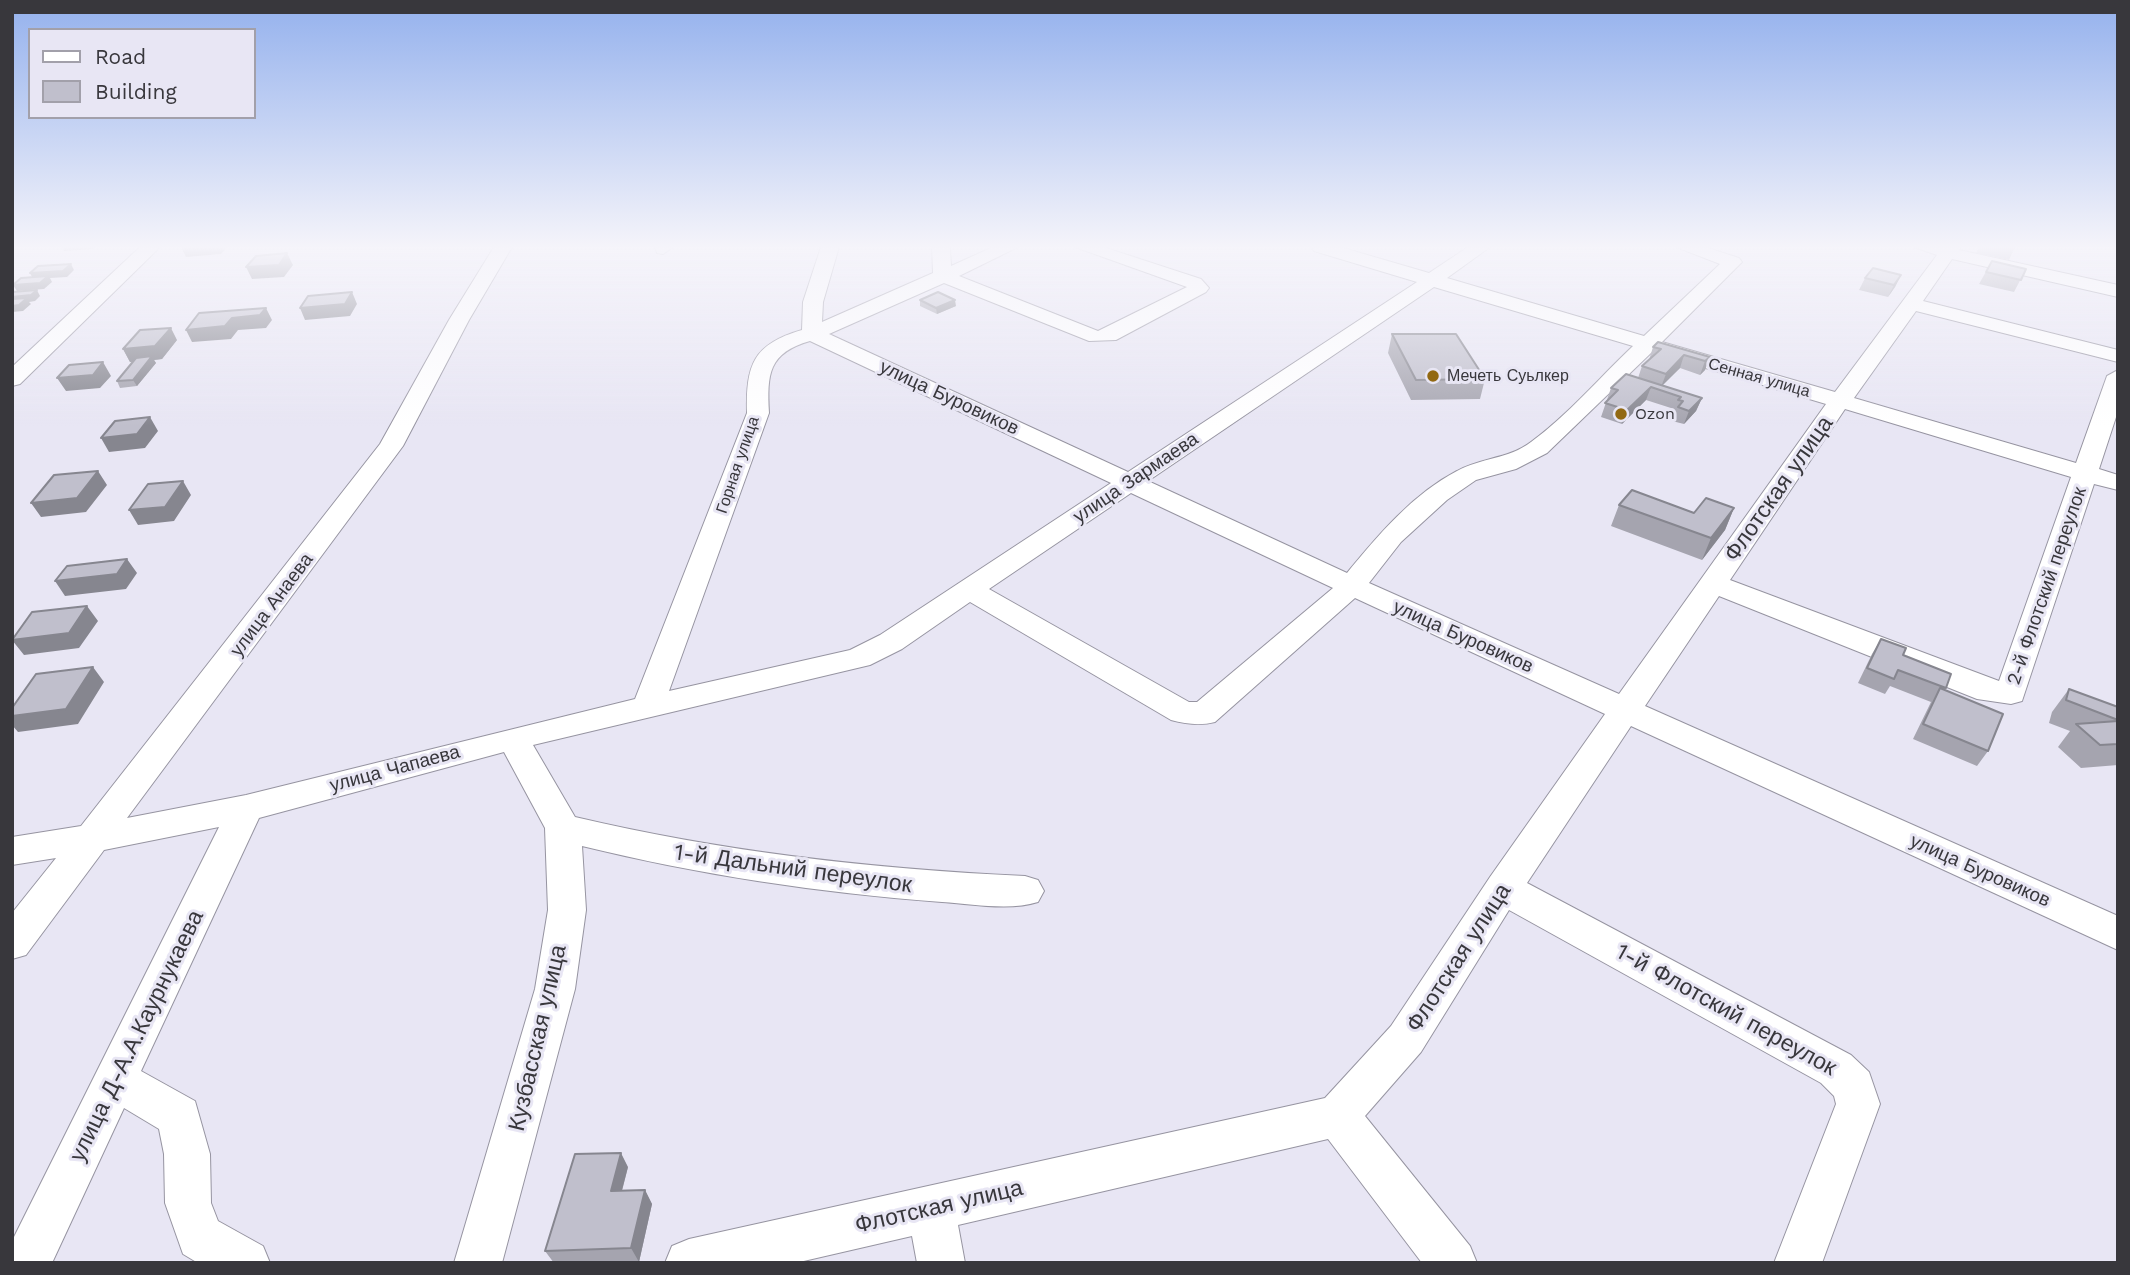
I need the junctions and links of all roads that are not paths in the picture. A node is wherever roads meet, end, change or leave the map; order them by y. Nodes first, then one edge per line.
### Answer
1 (88, 306) edge
2 (467, 306) edge
3 (813, 306) edge
4 (874, 306) edge
5 (1021, 306) edge
6 (1163, 306) edge
7 (1394, 306) edge
8 (1518, 306) edge
9 (1687, 306) edge
10 (1911, 306) edge
11 (1923, 306) edge
12 (812, 334) junction
13 (1647, 345) junction
14 (2118, 356) edge
15 (2118, 376) edge
16 (12, 379) edge
17 (1839, 402) junction
18 (2085, 473) junction
19 (1128, 483) junction
20 (2118, 483) edge
21 (1714, 583) junction
22 (1352, 586) junction
23 (969, 590) junction
24 (777, 678) joint
25 (648, 705) junction
26 (1625, 710) junction
27 (513, 738) junction
28 (246, 808) junction
29 (564, 828) junction
30 (95, 838) junction
31 (12, 851) edge
32 (1503, 888) junction
33 (1025, 891) dead end
34 (2118, 934) edge
35 (12, 943) edge
36 (116, 1080) junction
37 (1337, 1116) junction
38 (932, 1209) junction
39 (27, 1263) edge
40 (246, 1263) edge
41 (478, 1263) edge
42 (689, 1263) edge
43 (941, 1263) edge
44 (1453, 1263) edge
45 (1798, 1263) edge

1 - 16 street
2 - 30 street, улица Анаева
3 - 12 street
4 - 12 street, Горная улица
5 - 6 street
7 - 19 street, улица Зармаева
8 - 13 street, Сенная улица
9 - 13 street
10 - 17 street, Флотская улица
11 - 14 street
12 - 19 street, улица Буровиков
12 - 25 street, Горная улица
13 - 17 street, Сенная улица
13 - 22 street
15 - 18 street, 2-й Флотский переулок
17 - 18 street, Сенная улица
17 - 21 street, Флотская улица
18 - 20 street, Сенная улица
18 - 21 street, 2-й Флотский переулок
19 - 22 street, улица Буровиков
19 - 23 street, улица Зармаева
21 - 26 street, Флотская улица
22 - 23 street
22 - 26 street, улица Буровиков
23 - 24 street, улица Зармаева
24 - 25 street, улица Чапаева
25 - 27 street, улица Чапаева
26 - 32 street, Флотская улица
26 - 34 street, улица Буровиков
27 - 28 street, улица Чапаева
27 - 29 street, Кузбасская улица
28 - 30 street, улица Чапаева
28 - 36 street, улица Д-А.А.Каурнукаева
29 - 33 street, 1-й Дальний переулок
29 - 41 street, Кузбасская улица
30 - 31 street, улица Чапаева
30 - 35 street, улица Анаева
32 - 37 street, Флотская улица
32 - 45 street, 1-й Флотский переулок
36 - 39 street, улица Д-А.А.Каурнукаева
36 - 40 street
37 - 38 street, Флотская улица
37 - 44 street
38 - 42 street, Флотская улица
38 - 43 street

